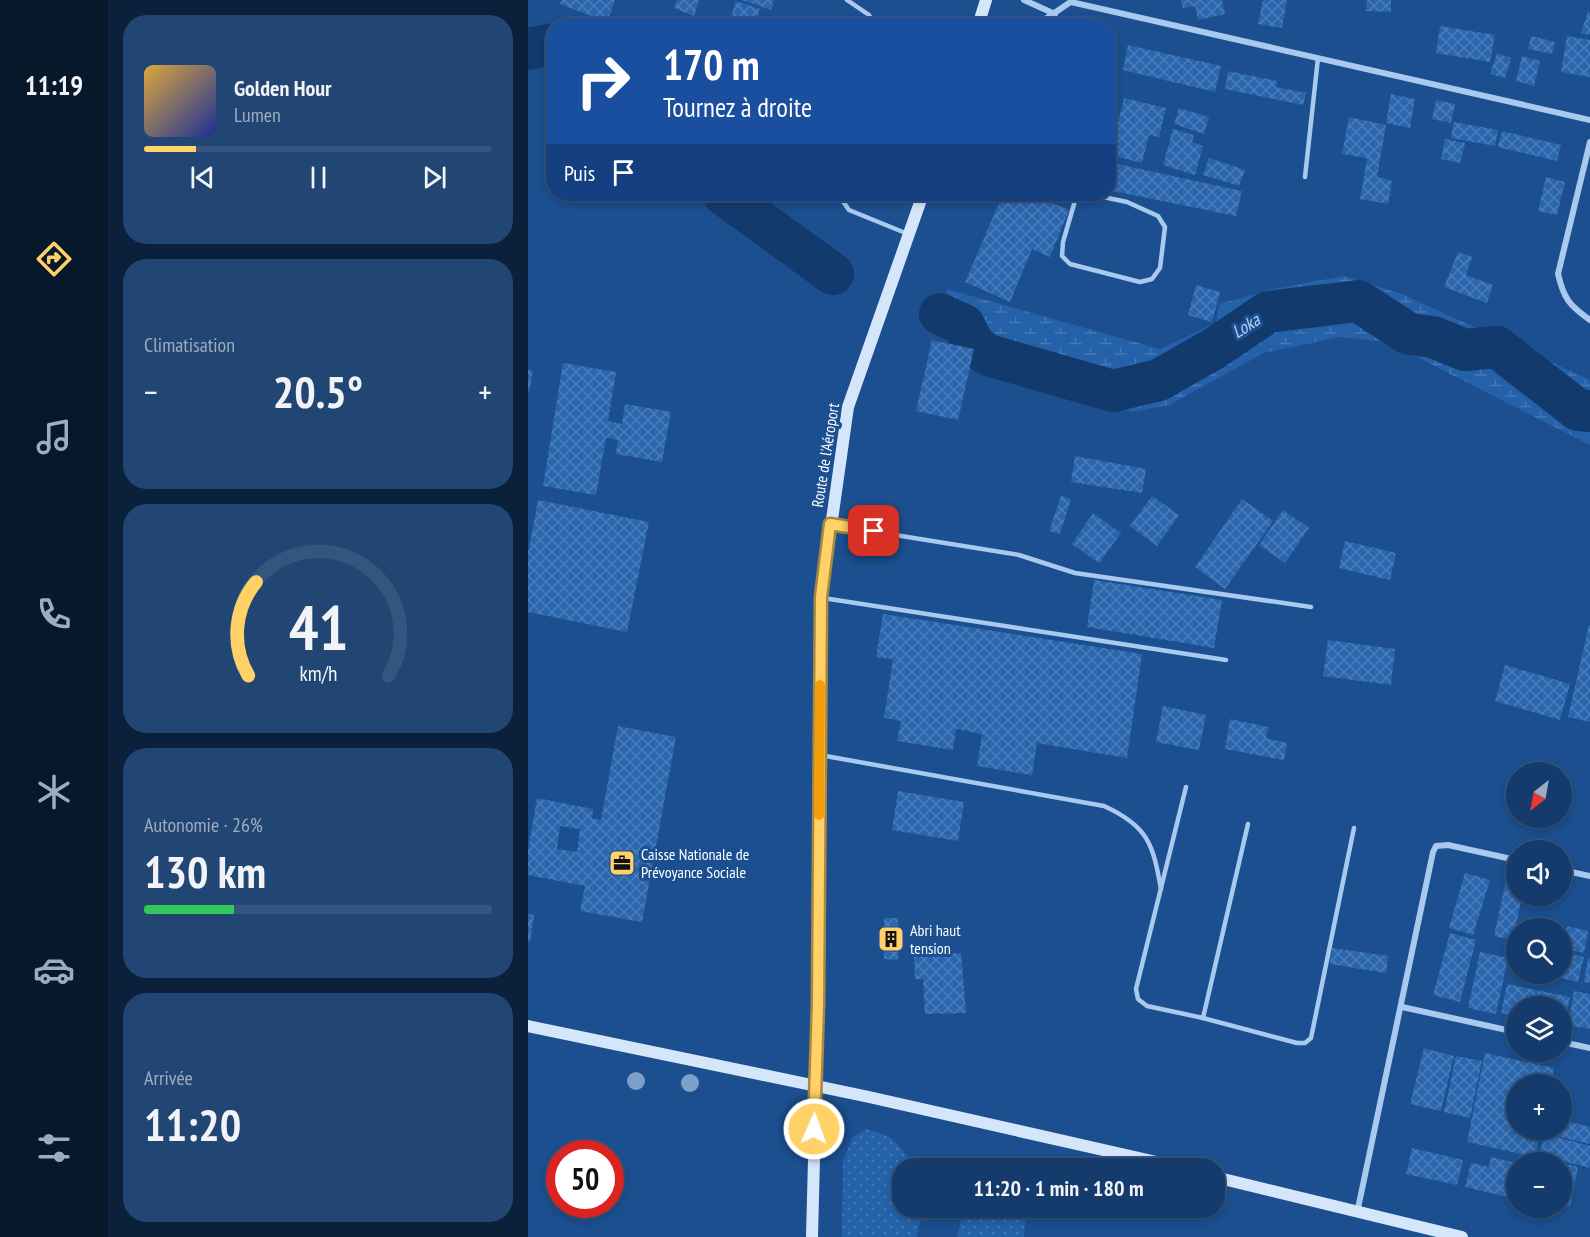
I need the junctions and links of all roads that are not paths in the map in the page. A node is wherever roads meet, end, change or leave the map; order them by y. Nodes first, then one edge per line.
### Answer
1 (847, 0) edge
2 (986, 0) edge
3 (1024, 0) edge
4 (1072, 1) edge
5 (1055, 14) junction
6 (871, 18) edge
7 (980, 18) edge
8 (1048, 18) edge
9 (1318, 58) junction
10 (1590, 120) edge
11 (1590, 141) edge
12 (1305, 177) dead end
13 (1116, 200) edge
14 (843, 201) edge
15 (920, 201) edge
16 (1075, 201) edge
17 (908, 234) junction
18 (1590, 320) edge
19 (830, 524) junction
20 (821, 597) junction
21 (1311, 607) dead end
22 (1226, 660) dead end
23 (820, 755) junction
24 (1186, 787) dead end
25 (1248, 824) dead end
26 (1354, 828) dead end
27 (1506, 858) edge
28 (1572, 872) edge
29 (1590, 876) edge
30 (1162, 891) junction
31 (1402, 1007) junction
32 (1203, 1018) junction
33 (528, 1026) edge
34 (1506, 1030) edge
35 (1572, 1044) edge
36 (1590, 1048) edge
37 (815, 1086) junction
38 (1138, 1158) edge
39 (1225, 1180) edge
40 (1357, 1213) junction
41 (812, 1237) edge
42 (1462, 1237) edge

1 - 6 lane
2 - 7 main road
3 - 5 street
4 - 5 street
4 - 9 street
5 - 8 street
9 - 10 street
9 - 12 lane
11 - 18 street
13 - 16 lane
14 - 17 lane
15 - 17 main road, Route de l'Aéroport
17 - 19 main road, Route de l'Aéroport
19 - 20 main road, Route de l'Aéroport
19 - 21 lane
20 - 22 lane
20 - 23 main road, Route de l'Aéroport
23 - 30 lane
23 - 37 main road, Route de l'Aéroport
24 - 30 lane
25 - 32 lane
26 - 32 lane
27 - 31 street
28 - 29 street
30 - 32 lane
31 - 34 street
31 - 40 street
33 - 37 main road
35 - 36 street
37 - 38 main road
37 - 41 main road, Route de l'Aéroport
39 - 40 main road
40 - 42 main road

